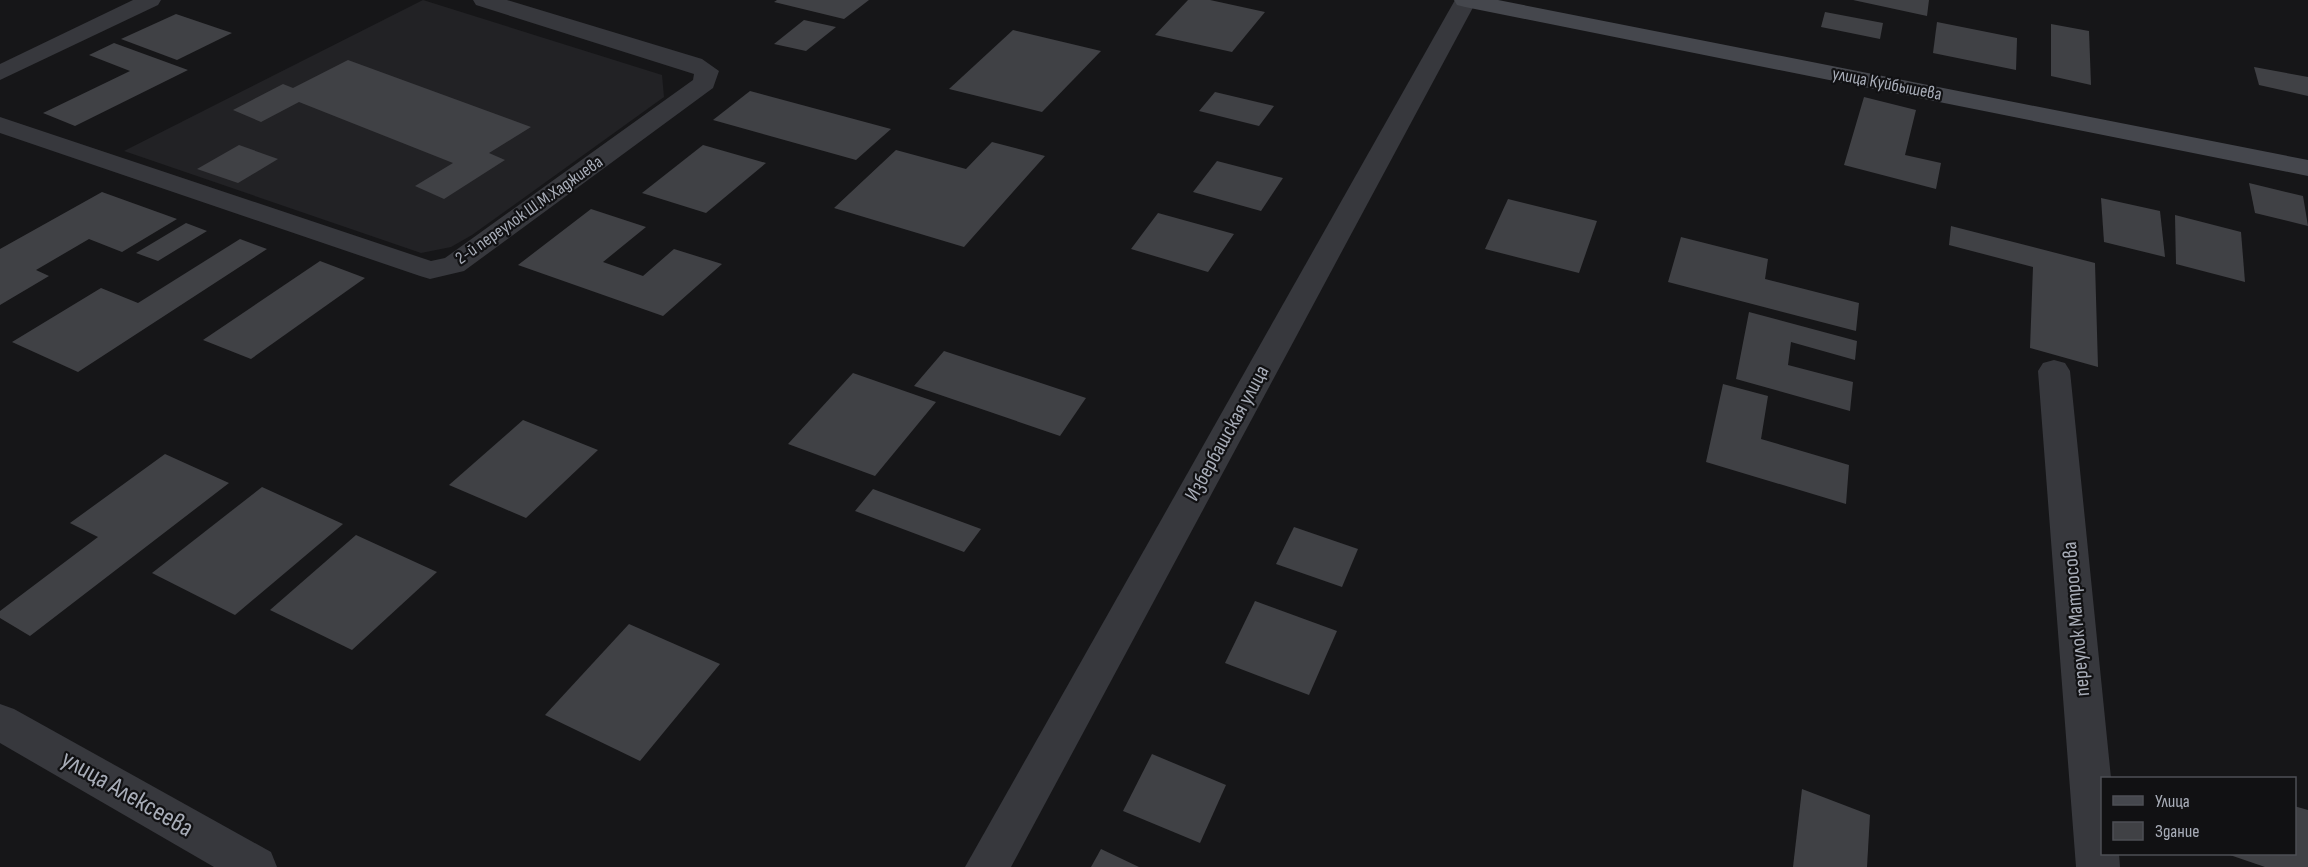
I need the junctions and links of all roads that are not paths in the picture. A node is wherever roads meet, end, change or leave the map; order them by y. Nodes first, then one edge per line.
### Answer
1 (150, 0) edge
2 (484, 0) edge
3 (1466, 0) edge
4 (0, 74) edge
5 (0, 125) edge
6 (2308, 168) edge
7 (2054, 371) dead end
8 (0, 722) edge
9 (255, 867) edge
10 (987, 867) edge
11 (2098, 867) edge

1 - 4 street
2 - 5 street, 2-й переулок Ш.М.Хаджиева
3 - 6 street, улица Куйбышева
3 - 10 street, Избербашская улица
7 - 11 street, переулок Матросова
8 - 9 street, улица Алексеева

